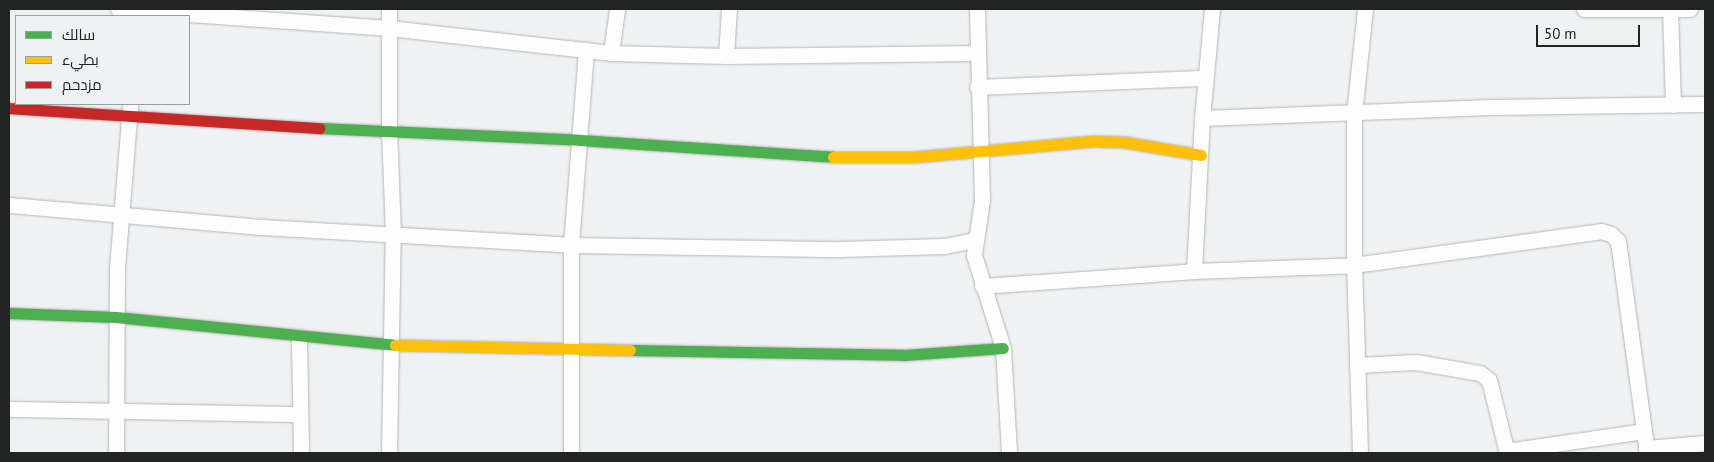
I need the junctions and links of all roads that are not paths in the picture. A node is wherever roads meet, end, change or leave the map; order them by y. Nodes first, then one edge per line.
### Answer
1 (118, 9) edge
2 (390, 9) edge
3 (617, 9) edge
4 (729, 9) edge
5 (977, 9) edge
6 (1212, 9) edge
7 (1365, 9) edge
8 (1584, 9) edge
9 (1670, 9) edge
10 (1690, 9) edge
11 (140, 12) edge
12 (187, 15) edge
13 (190, 15) edge
14 (390, 28) junction
15 (586, 50) junction
16 (611, 52) junction
17 (977, 53) junction
18 (726, 56) junction
19 (1205, 78) junction
20 (976, 87) junction
21 (1705, 104) edge
22 (1673, 105) junction
23 (9, 108) edge
24 (130, 109) edge
25 (1354, 114) junction
26 (1202, 118) junction
27 (389, 131) junction
28 (580, 140) junction
29 (979, 153) junction
30 (1201, 155) junction
31 (9, 205) edge
32 (121, 213) junction
33 (393, 234) junction
34 (975, 240) junction
35 (571, 245) junction
36 (1354, 265) junction
37 (1194, 271) junction
38 (982, 286) junction
39 (9, 313) edge
40 (116, 317) junction
41 (299, 337) junction
42 (391, 345) junction
43 (571, 347) junction
44 (1003, 348) junction
45 (1357, 365) junction
46 (9, 409) edge
47 (114, 411) junction
48 (299, 414) junction
49 (1644, 431) junction
50 (1705, 443) edge
51 (1646, 451) edge
52 (1506, 452) edge
53 (116, 453) edge
54 (301, 453) edge
55 (389, 453) edge
56 (571, 453) edge
57 (1009, 453) edge
58 (1360, 453) edge

1 - 11 street
2 - 14 street
3 - 16 street
4 - 18 street
5 - 17 street
6 - 19 street
7 - 25 street
8 - 9 street
9 - 10 street
9 - 22 street
11 - 12 street
13 - 14 street
14 - 15 street
14 - 27 street
15 - 16 street
15 - 28 street
16 - 18 street
17 - 18 street
17 - 20 street
19 - 20 street
19 - 26 street
20 - 29 street
21 - 22 street
22 - 25 street
23 - 24 street
24 - 27 street
24 - 32 street
25 - 26 street
25 - 36 street
26 - 30 street
27 - 28 street
27 - 33 street
28 - 29 street
28 - 35 street
29 - 30 street
29 - 34 street
30 - 37 street
31 - 32 street
32 - 33 street
32 - 40 street
33 - 35 street
33 - 42 street
34 - 35 street
34 - 38 street
35 - 43 street
36 - 37 street
36 - 45 street
36 - 49 street
37 - 38 street
38 - 44 street
39 - 40 street
40 - 41 street
40 - 47 street
41 - 42 street
41 - 48 street
42 - 43 street
42 - 55 street
43 - 44 street
43 - 56 street
44 - 57 street
45 - 52 street
45 - 58 street
46 - 47 street
47 - 48 street
47 - 53 street
48 - 54 street
49 - 51 street
49 - 52 street
50 - 51 street

